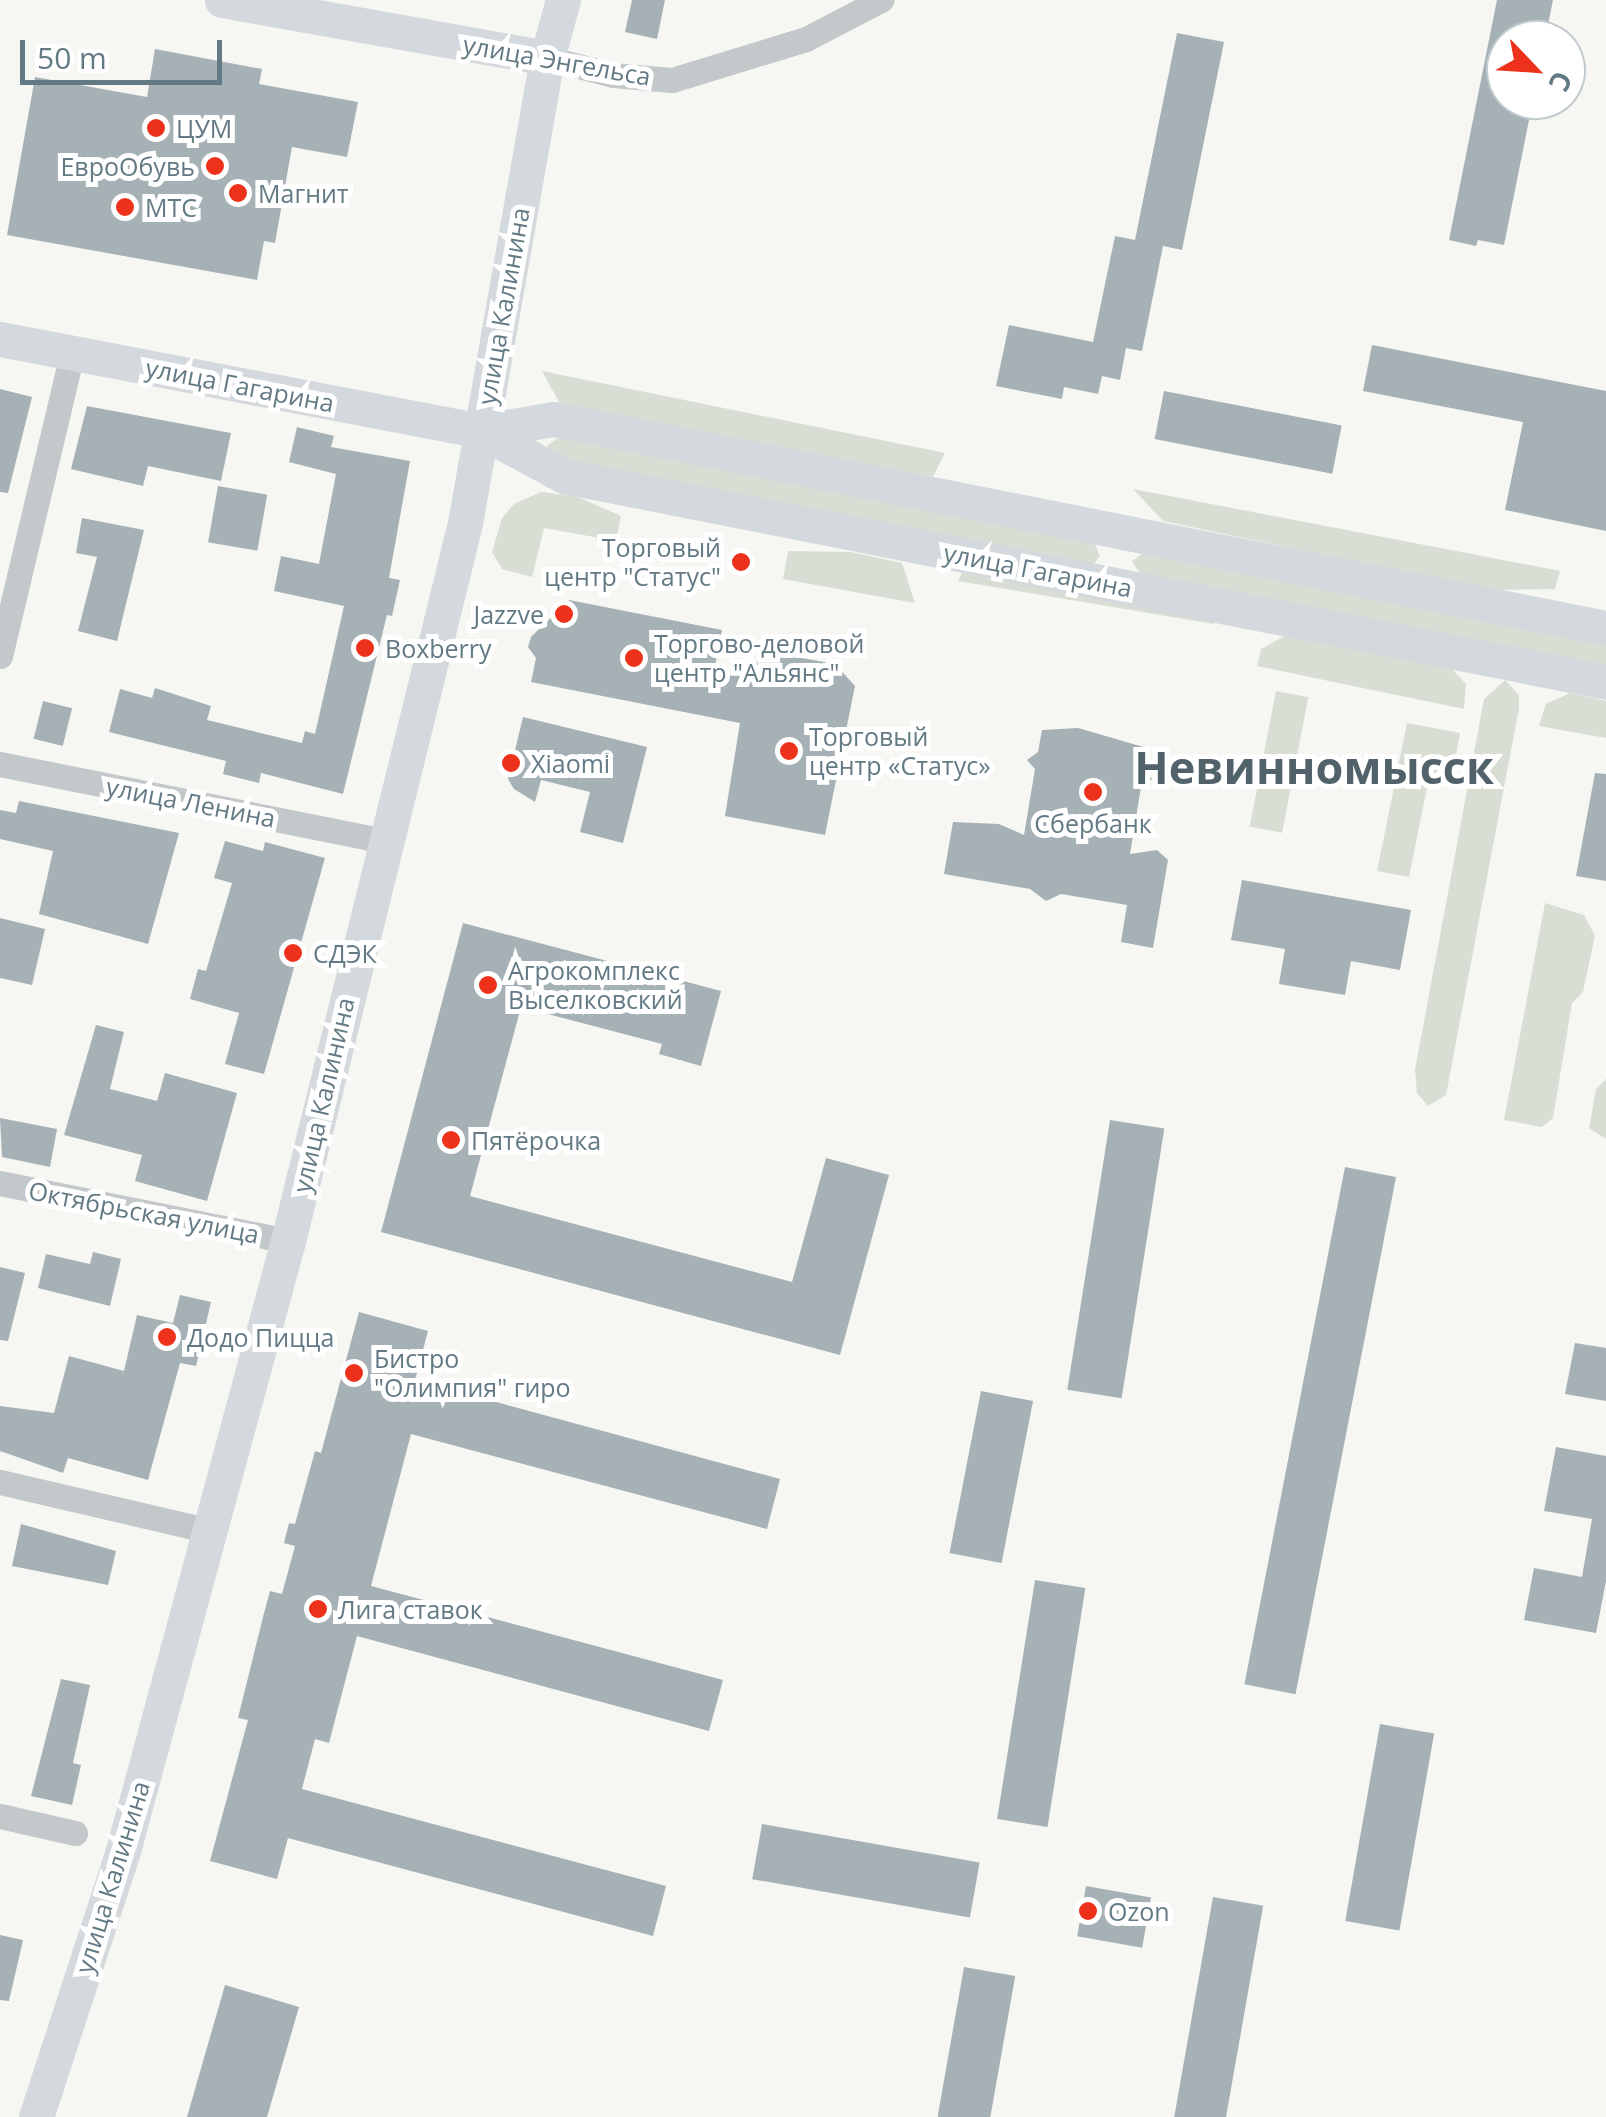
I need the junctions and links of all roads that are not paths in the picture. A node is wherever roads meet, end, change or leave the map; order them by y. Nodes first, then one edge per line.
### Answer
1 (222, 0) edge
2 (564, 0) edge
3 (881, 0) edge
4 (547, 58) junction
5 (0, 339) edge
6 (72, 352) junction
7 (481, 431) junction
8 (1118, 531) junction
9 (1110, 583) junction
10 (1606, 628) edge
11 (0, 656) edge
12 (1606, 682) edge
13 (0, 764) edge
14 (382, 840) junction
15 (0, 1183) edge
16 (288, 1241) junction
17 (0, 1482) edge
18 (210, 1532) junction
19 (0, 1816) edge
20 (74, 1832) dead end
21 (36, 2117) edge

1 - 4 main road, улица Энгельса
2 - 4 main road, улица Калинина
3 - 4 street, улица Энгельса
4 - 7 main road, улица Калинина
5 - 6 main road, улица Гагарина
6 - 7 main road, улица Гагарина
6 - 11 street
7 - 8 main road, улица Гагарина
7 - 9 main road, улица Гагарина
7 - 14 main road, улица Калинина
8 - 9 main road
8 - 10 main road, улица Гагарина
9 - 12 main road, улица Гагарина
13 - 14 street, улица Ленина
14 - 16 main road, улица Калинина
15 - 16 street, Октябрьская улица
16 - 18 main road, улица Калинина
17 - 18 street
18 - 21 main road, улица Калинина
19 - 20 street

